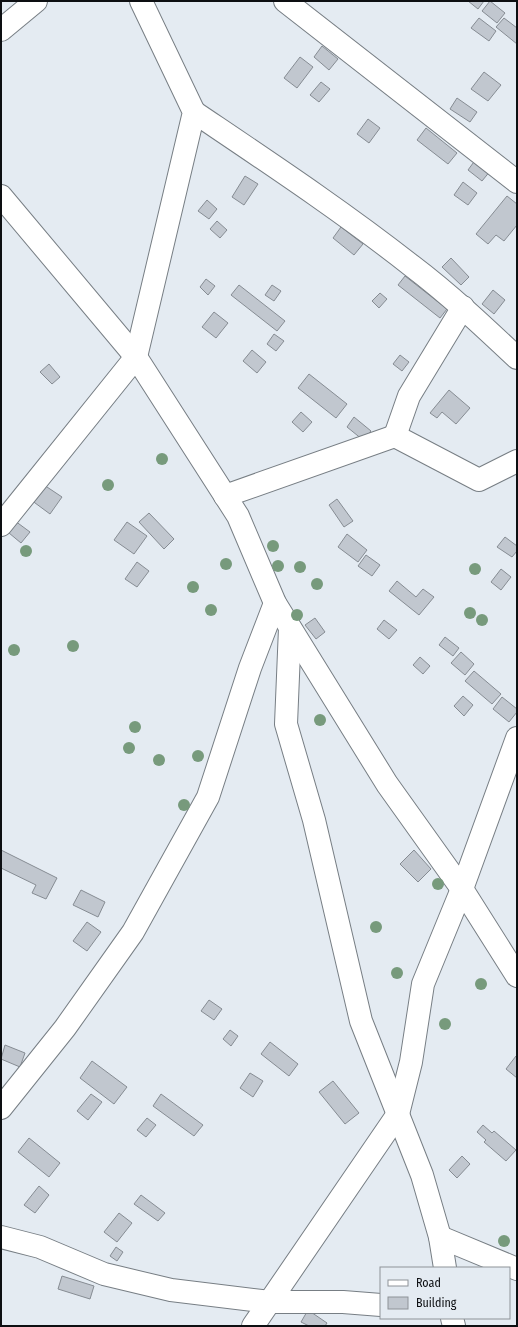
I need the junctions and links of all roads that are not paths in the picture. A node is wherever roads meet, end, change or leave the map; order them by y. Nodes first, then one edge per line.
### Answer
1 (36, 1) edge
2 (141, 1) edge
3 (285, 1) edge
4 (1, 30) edge
5 (194, 112) junction
6 (517, 182) edge
7 (6, 206) edge
8 (463, 307) junction
9 (136, 357) junction
10 (517, 358) edge
11 (395, 436) junction
12 (517, 461) edge
13 (225, 496) junction
14 (1, 525) edge
15 (274, 603) junction
16 (290, 628) junction
17 (517, 738) edge
18 (462, 889) junction
19 (517, 976) edge
20 (1, 1108) edge
21 (398, 1114) junction
22 (1, 1237) edge
23 (440, 1237) junction
24 (445, 1267) edge
25 (517, 1269) edge
26 (270, 1302) junction
27 (380, 1305) edge
28 (254, 1326) edge

1 - 4 street
2 - 5 street
3 - 6 street
5 - 8 street
5 - 9 street
7 - 9 street
8 - 10 street
8 - 11 street
9 - 13 street
9 - 14 street
11 - 12 street
11 - 13 street
13 - 15 street
15 - 16 street
15 - 20 street
16 - 18 street
16 - 21 street
17 - 18 street
18 - 19 street
18 - 21 street
21 - 23 street
21 - 26 street
22 - 26 street
23 - 24 street
23 - 25 street
26 - 27 street
26 - 28 street

